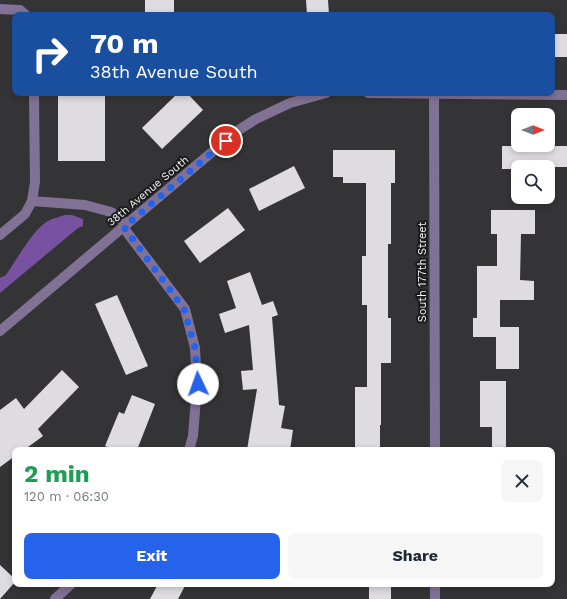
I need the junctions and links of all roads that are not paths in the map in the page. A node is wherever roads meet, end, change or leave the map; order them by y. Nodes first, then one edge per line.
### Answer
1 (0, 9) edge
2 (22, 12) edge
3 (555, 94) edge
4 (567, 94) edge
5 (34, 96) edge
6 (315, 96) edge
7 (434, 96) edge
8 (32, 202) junction
9 (125, 226) junction
10 (0, 235) edge
11 (0, 331) edge
12 (189, 447) edge
13 (435, 447) edge
14 (68, 587) edge
15 (435, 587) edge
16 (55, 599) edge
17 (435, 599) edge

1 - 2 street
3 - 4 street
5 - 8 street
6 - 9 street, 38th Avenue South
7 - 13 street, South 177th Street
8 - 9 street
8 - 10 street
9 - 11 street, 38th Avenue South
9 - 12 street
14 - 16 street
15 - 17 street

